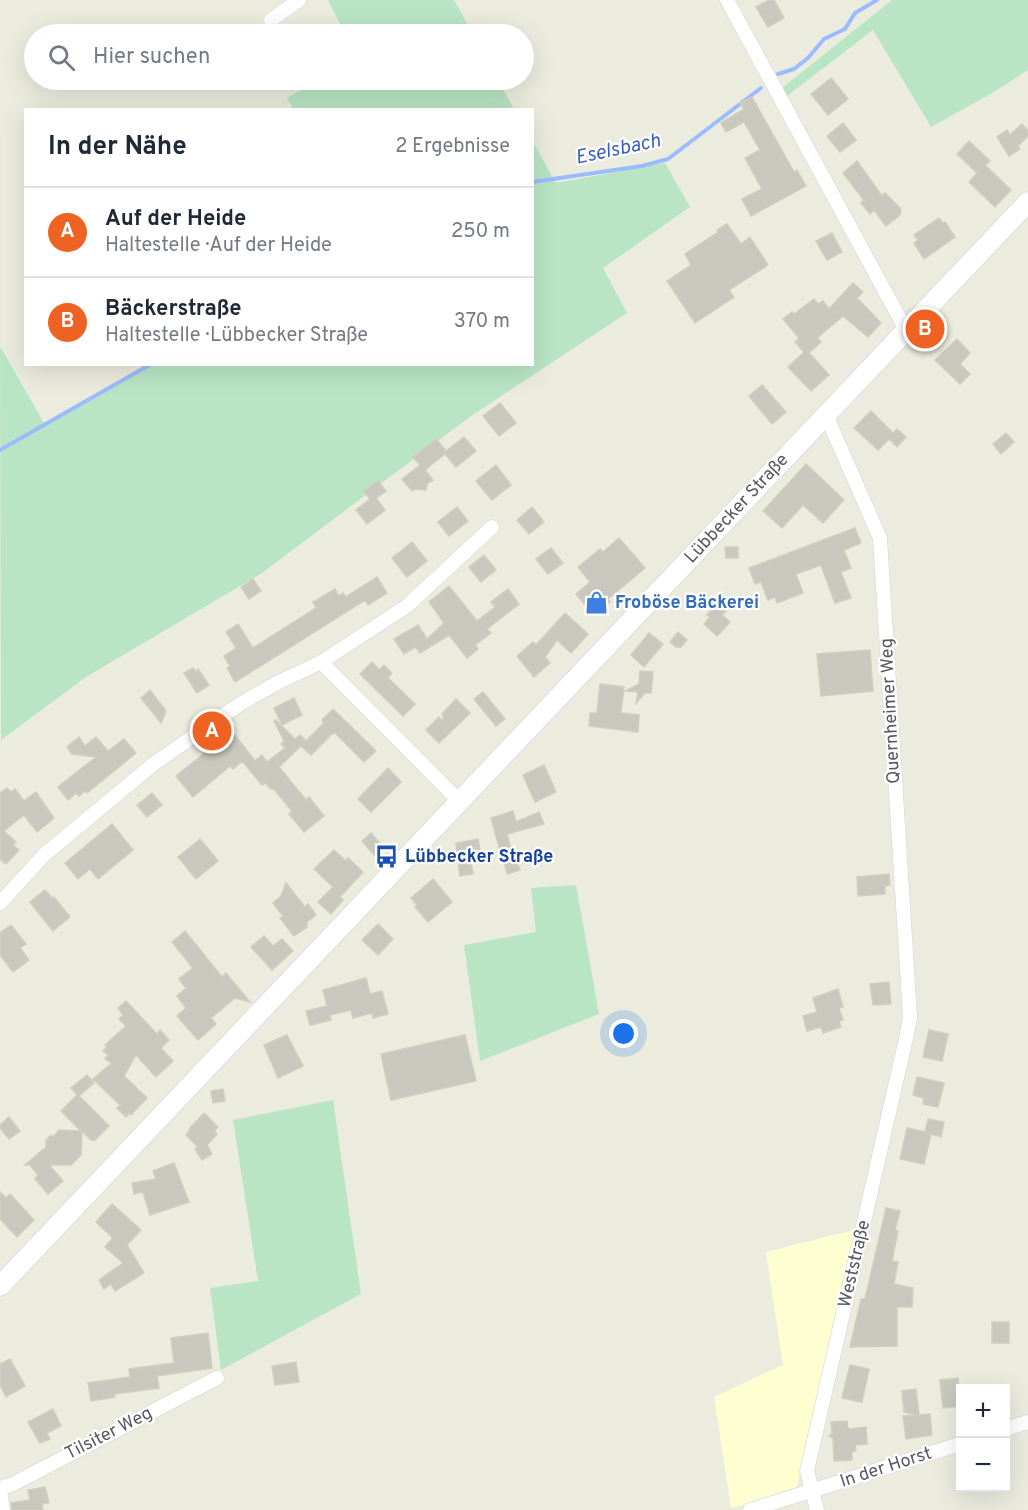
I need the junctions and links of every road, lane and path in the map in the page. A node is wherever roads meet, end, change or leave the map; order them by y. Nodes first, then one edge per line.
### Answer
1 (299, 0) edge
2 (727, 0) edge
3 (271, 20) dead end
4 (1028, 202) edge
5 (906, 330) junction
6 (826, 414) junction
7 (492, 527) dead end
8 (321, 662) junction
9 (459, 801) junction
10 (0, 903) edge
11 (910, 1017) joint
12 (0, 1286) edge
13 (217, 1378) dead end
14 (1028, 1422) edge
15 (1010, 1427) edge
16 (956, 1445) edge
17 (0, 1489) edge
18 (811, 1492) junction
19 (3, 1510) edge
20 (750, 1510) edge
21 (817, 1510) edge

1 - 3 street
2 - 5 street
4 - 5 main road, Lübbecker Straße
5 - 6 main road, Lübbecker Straße
6 - 9 main road, Lübbecker Straße
6 - 11 street, Quernheimer Weg
7 - 8 street
8 - 9 street
8 - 10 street
9 - 12 main road, Lübbecker Straße
11 - 18 street, Weststraße
13 - 17 street, Tilsiter Weg
14 - 15 street
16 - 18 street, In der Horst
17 - 19 street
18 - 20 street, In der Horst
18 - 21 street, Weststraße

